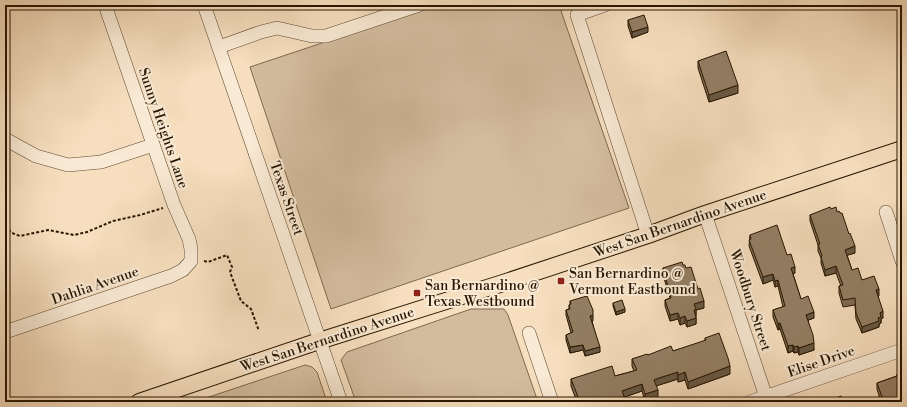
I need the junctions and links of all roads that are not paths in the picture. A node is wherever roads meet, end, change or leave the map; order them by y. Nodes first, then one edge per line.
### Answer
1 (105, 5) edge
2 (204, 5) edge
3 (419, 5) edge
4 (606, 5) edge
5 (219, 46) junction
6 (5, 139) edge
7 (153, 145) junction
8 (902, 149) edge
9 (886, 212) dead end
10 (706, 214) junction
11 (648, 235) junction
12 (191, 261) joint
13 (902, 261) edge
14 (5, 332) edge
15 (529, 333) dead end
16 (319, 341) junction
17 (902, 350) edge
18 (766, 396) junction
19 (139, 402) edge
20 (341, 402) edge
21 (552, 402) edge
22 (750, 402) edge

1 - 7 street, Sunny Heights Lane
2 - 5 street, Texas Street
3 - 5 street
4 - 11 street
5 - 16 street, Texas Street
6 - 7 street
7 - 12 street, Sunny Heights Lane
8 - 10 main road, West San Bernardino Avenue
9 - 13 street
10 - 11 main road, West San Bernardino Avenue
10 - 18 street, Woodbury Street
11 - 16 main road, West San Bernardino Avenue
12 - 14 street, Dahlia Avenue
15 - 21 street
16 - 19 main road, West San Bernardino Avenue
16 - 20 street, Texas Street
17 - 18 street, Elise Drive
18 - 22 street, Elise Drive

